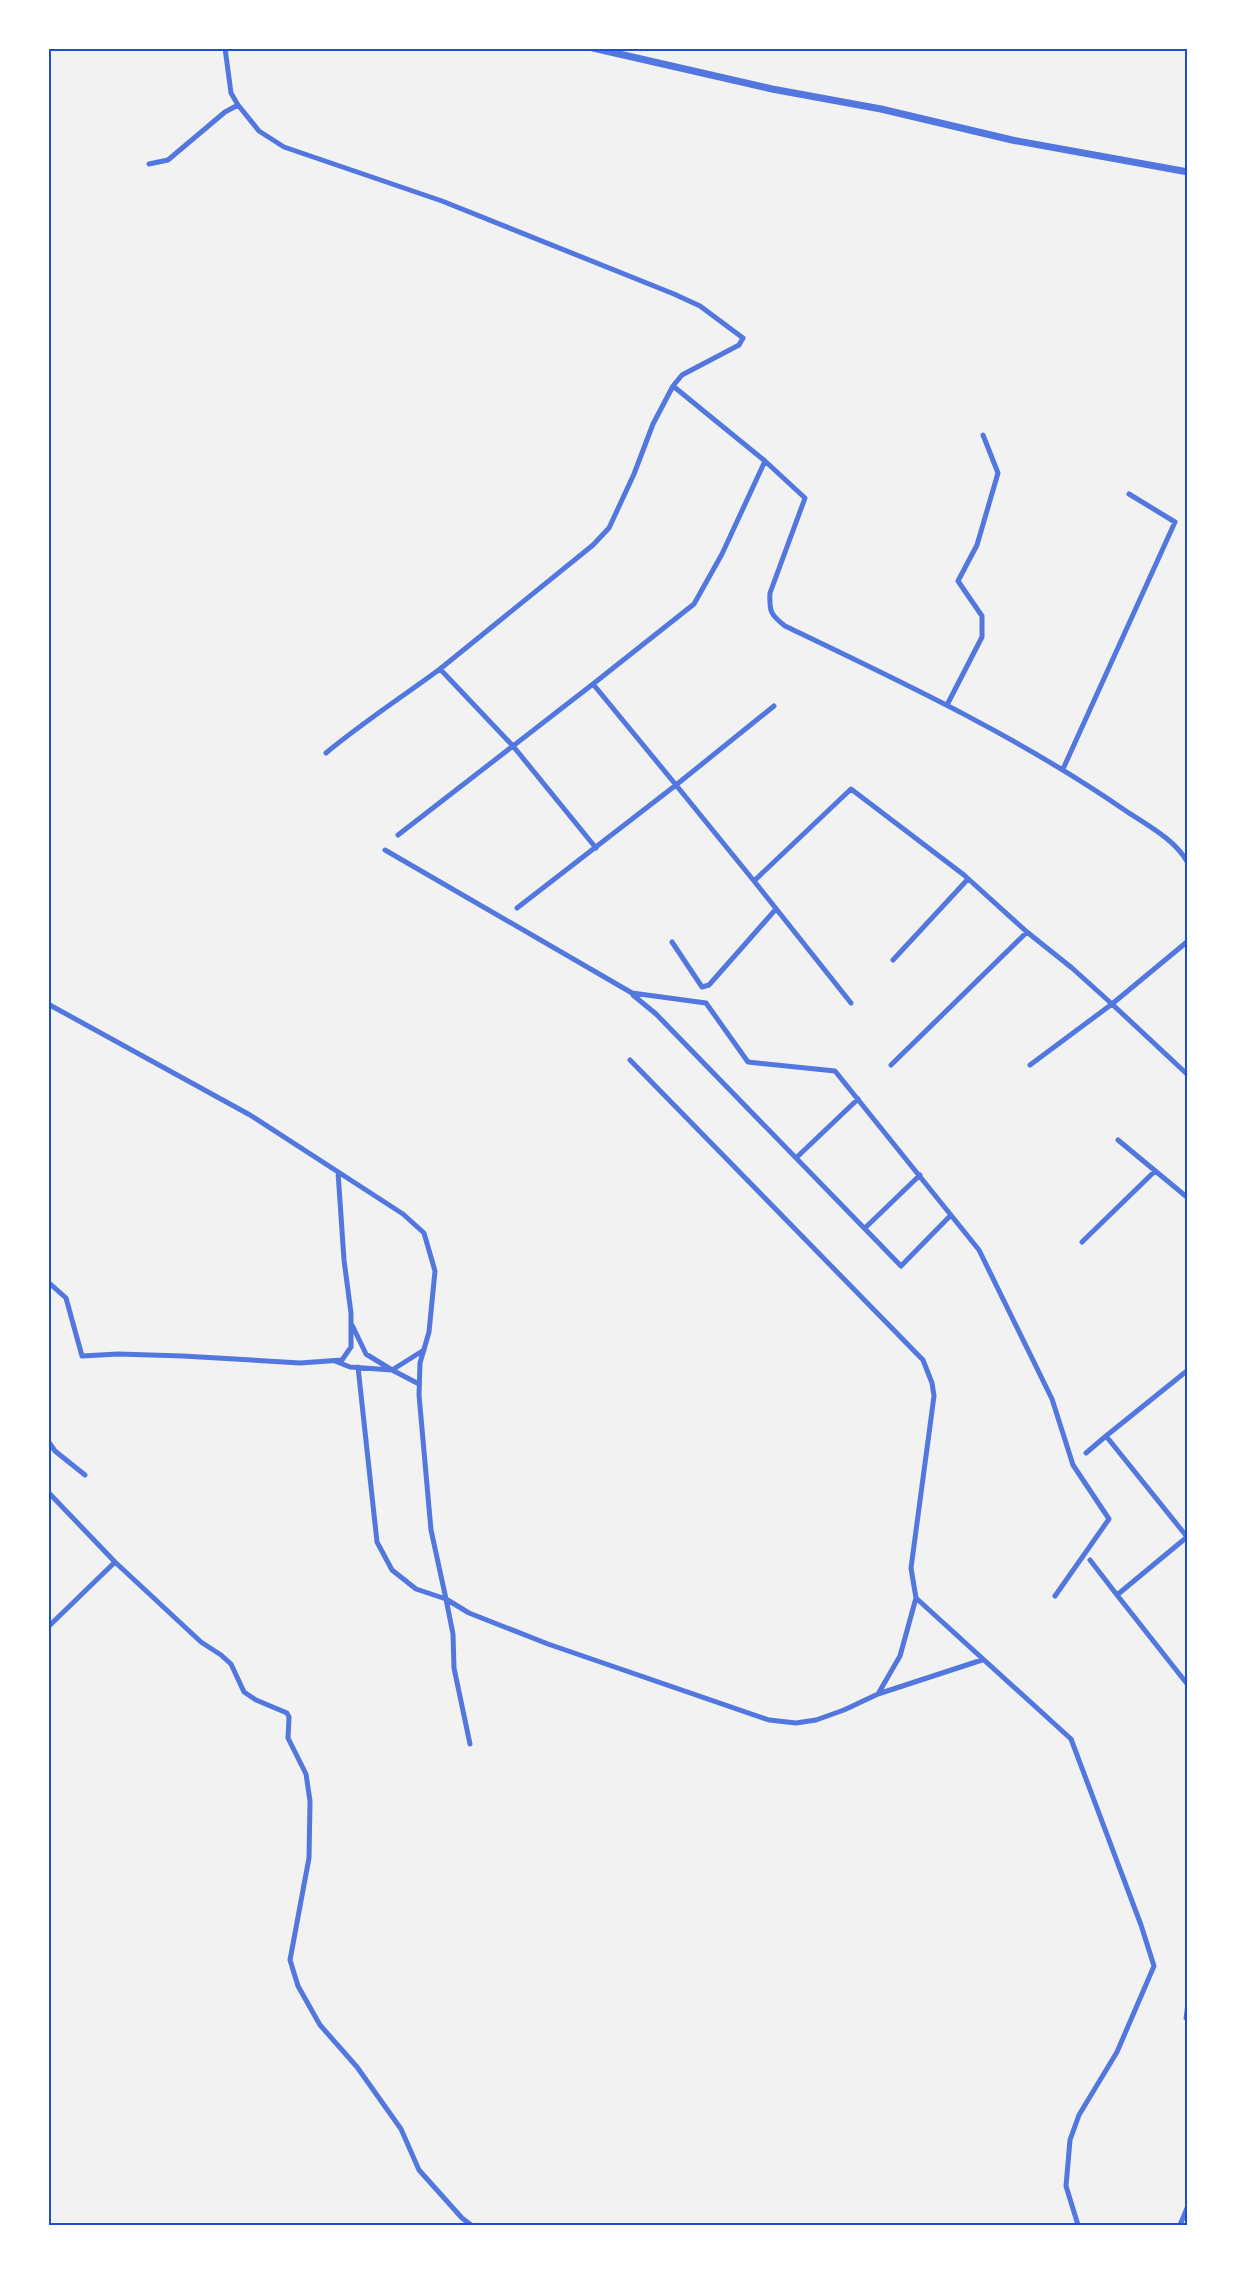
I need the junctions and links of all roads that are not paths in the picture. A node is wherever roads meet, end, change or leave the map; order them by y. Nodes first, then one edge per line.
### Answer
1 (225, 48) edge
2 (593, 48) edge
3 (238, 105) junction
4 (149, 164) dead end
5 (1188, 172) edge
6 (674, 386) junction
7 (983, 435) dead end
8 (765, 461) junction
9 (1129, 494) dead end
10 (440, 669) junction
11 (592, 684) junction
12 (947, 705) junction
13 (774, 706) dead end
14 (513, 746) junction
15 (326, 753) dead end
16 (1063, 769) junction
17 (676, 784) junction
18 (398, 835) dead end
19 (596, 848) junction
20 (386, 850) dead end
21 (1185, 852) edge
22 (1188, 863) edge
23 (968, 879) junction
24 (754, 881) junction
25 (517, 908) dead end
26 (776, 909) junction
27 (1027, 932) junction
28 (1188, 941) edge
29 (672, 942) dead end
30 (893, 960) dead end
31 (632, 993) junction
32 (851, 1003) dead end
33 (48, 1004) edge
34 (1112, 1004) junction
35 (630, 1060) dead end
36 (891, 1065) dead end
37 (1030, 1065) dead end
38 (1188, 1075) edge
39 (858, 1099) junction
40 (1118, 1140) dead end
41 (796, 1158) junction
42 (1155, 1171) junction
43 (338, 1172) junction
44 (920, 1175) junction
45 (1188, 1198) edge
46 (951, 1215) junction
47 (864, 1228) junction
48 (1082, 1242) dead end
49 (48, 1282) edge
50 (351, 1323) junction
51 (424, 1350) junction
52 (334, 1360) junction
53 (358, 1367) junction
54 (392, 1370) junction
55 (1188, 1370) edge
56 (419, 1384) junction
57 (1106, 1436) junction
58 (48, 1441) edge
59 (1086, 1454) dead end
60 (85, 1475) dead end
61 (48, 1492) edge
62 (1187, 1538) edge
63 (1090, 1560) dead end
64 (116, 1562) junction
65 (1117, 1595) junction
66 (1055, 1596) dead end
67 (916, 1598) junction
68 (446, 1599) junction
69 (48, 1627) edge
70 (982, 1660) junction
71 (1188, 1685) edge
72 (878, 1694) junction
73 (470, 1743) dead end
74 (1188, 2004) edge
75 (1188, 2018) edge
76 (1188, 2206) edge
77 (471, 2225) edge
78 (1078, 2225) edge
79 (1180, 2225) edge

1 - 3 street
2 - 5 street
3 - 4 street
3 - 6 street
6 - 8 street
6 - 10 street
7 - 12 street
8 - 11 street
8 - 12 street
9 - 16 street
10 - 14 street
10 - 15 street
11 - 14 street
11 - 17 street
12 - 16 street
13 - 17 street
14 - 18 street
14 - 19 street
16 - 21 street
17 - 19 street
17 - 24 street
19 - 25 street
20 - 31 street
21 - 22 street
23 - 24 street
23 - 27 street
23 - 30 street
24 - 26 street
26 - 29 street
26 - 32 street
27 - 34 street
27 - 36 street
28 - 34 street
31 - 39 street
31 - 41 street
33 - 43 street
34 - 37 street
34 - 38 street
35 - 67 street
39 - 41 street
39 - 44 street
40 - 42 street
41 - 47 street
42 - 45 street
42 - 48 street
43 - 50 street
43 - 51 street
44 - 46 street
44 - 47 street
46 - 47 street
46 - 66 street
49 - 52 street
50 - 52 street
50 - 54 street
51 - 54 street
51 - 56 street
52 - 53 street
53 - 54 street
53 - 68 street
54 - 56 street
55 - 57 street
56 - 68 street
57 - 59 street
57 - 62 street
58 - 60 street
61 - 64 street
62 - 65 street
63 - 65 street
64 - 69 street
64 - 77 street
65 - 71 street
67 - 70 street
67 - 72 street
68 - 72 street
68 - 73 street
70 - 72 street
70 - 78 street
74 - 75 street
76 - 79 street

